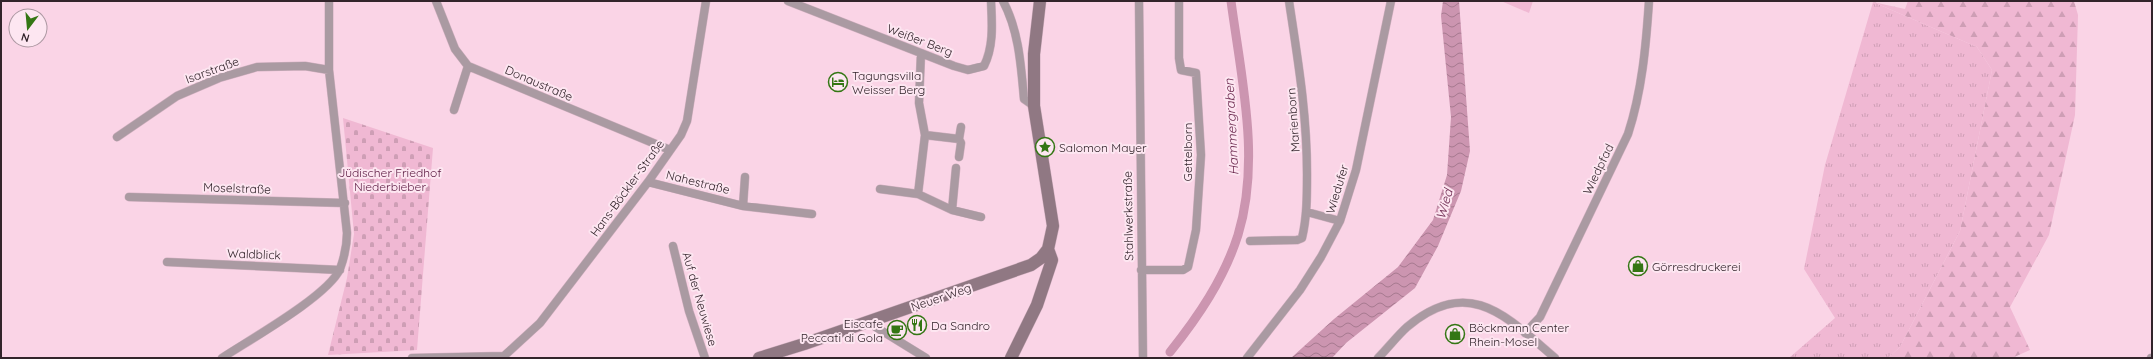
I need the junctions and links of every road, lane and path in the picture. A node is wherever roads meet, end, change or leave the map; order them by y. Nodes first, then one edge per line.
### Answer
1 (329, 1) edge
2 (436, 1) edge
3 (706, 1) edge
4 (788, 1) edge
5 (991, 1) edge
6 (1003, 1) edge
7 (1040, 1) edge
8 (1138, 1) edge
9 (1179, 1) edge
10 (1289, 1) edge
11 (1392, 1) edge
12 (1649, 1) edge
13 (920, 53) junction
14 (468, 66) junction
15 (329, 70) junction
16 (1034, 106) junction
17 (454, 110) dead end
18 (961, 127) dead end
19 (925, 135) junction
20 (117, 137) dead end
21 (959, 140) junction
22 (670, 150) junction
23 (959, 157) dead end
24 (956, 168) dead end
25 (745, 177) dead end
26 (648, 182) junction
27 (880, 189) dead end
28 (918, 194) junction
29 (129, 197) dead end
30 (345, 203) junction
31 (743, 206) junction
32 (952, 210) junction
33 (1307, 212) junction
34 (812, 214) dead end
35 (981, 217) dead end
36 (1340, 221) junction
37 (1250, 241) dead end
38 (672, 246) dead end
39 (1048, 249) junction
40 (167, 262) dead end
41 (340, 270) junction
42 (1141, 270) junction
43 (872, 321) junction
44 (1525, 333) junction
45 (504, 357) edge
46 (222, 358) edge
47 (412, 358) edge
48 (705, 358) edge
49 (759, 358) edge
50 (926, 358) edge
51 (1011, 358) edge
52 (1143, 358) edge
53 (1247, 358) edge
54 (1378, 358) edge
55 (1554, 358) edge

1 - 15 street
2 - 14 street
3 - 22 street, Hans-Böckler-Straße
4 - 13 street, Weißer Berg
5 - 13 street, Weißer Berg
6 - 16 street
7 - 16 main road
8 - 42 street, Stahlwerkstraße
9 - 42 street, Gettelborn
10 - 33 street, Marienborn
11 - 36 street, Wiedufer
12 - 44 street, Wiedpfad
13 - 19 street
14 - 17 street
14 - 22 street, Donaustraße
15 - 20 street, Isarstraße
15 - 30 street
16 - 39 main road
18 - 21 street
19 - 21 street
19 - 28 street
21 - 23 street
22 - 26 street, Hans-Böckler-Straße
24 - 32 street
25 - 31 street, Nahestraße
26 - 31 street, Nahestraße
26 - 45 street, Hans-Böckler-Straße
27 - 28 street
28 - 32 street
29 - 30 street, Moselstraße
30 - 41 street
31 - 34 street, Nahestraße
32 - 35 street
33 - 36 street
33 - 37 street, Marienborn
36 - 53 street, Wiedufer
38 - 48 street, Auf der Neuwiese
39 - 43 main road, Neuer Weg
39 - 51 main road
40 - 41 street, Waldblick
41 - 46 street
42 - 52 street, Stahlwerkstraße
43 - 49 main road, Neuer Weg
43 - 50 street
44 - 54 street
44 - 55 street
45 - 47 street

